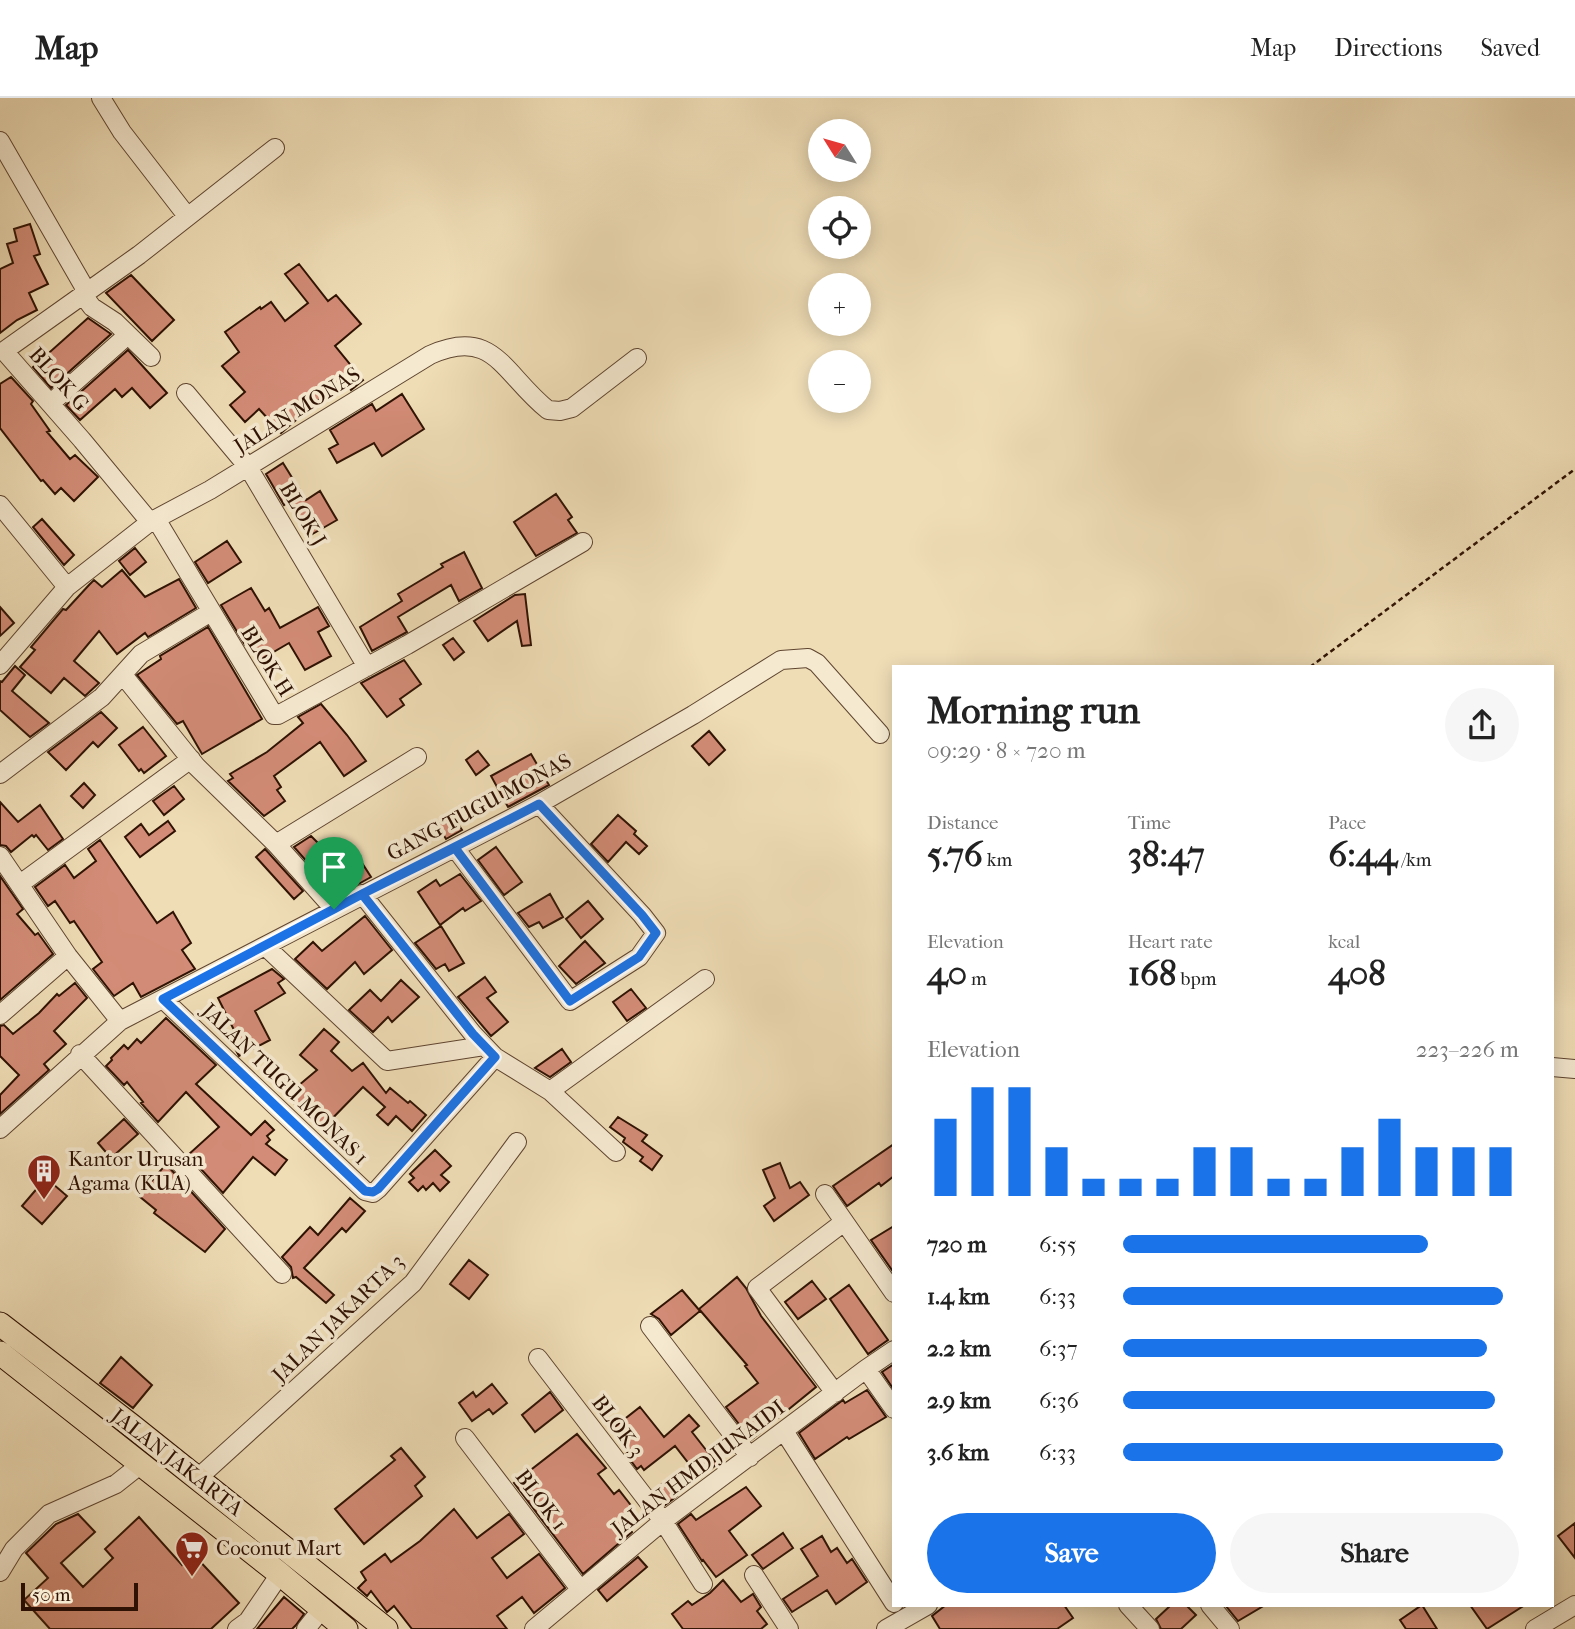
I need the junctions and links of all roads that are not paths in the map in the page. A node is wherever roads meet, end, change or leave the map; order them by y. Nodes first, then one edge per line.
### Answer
1 (101, 98) edge
2 (0, 141) edge
3 (275, 148) dead end
4 (187, 216) junction
5 (85, 293) junction
6 (121, 341) dead end
7 (2, 349) edge
8 (151, 356) dead end
9 (637, 358) dead end
10 (186, 393) dead end
11 (51, 403) junction
12 (248, 467) junction
13 (0, 505) edge
14 (153, 521) junction
15 (583, 542) dead end
16 (67, 587) junction
17 (211, 612) junction
18 (0, 665) edge
19 (367, 667) junction
20 (123, 675) junction
21 (880, 734) dead end
22 (417, 757) dead end
23 (191, 759) junction
24 (0, 774) edge
25 (539, 804) junction
26 (276, 844) junction
27 (455, 848) junction
28 (0, 856) edge
29 (20, 884) junction
30 (362, 894) junction
31 (334, 909) junction
32 (265, 946) junction
33 (68, 956) junction
34 (705, 979) dead end
35 (163, 999) junction
36 (0, 1015) edge
37 (120, 1020) junction
38 (489, 1051) junction
39 (80, 1054) junction
40 (1554, 1067) edge
41 (1575, 1069) edge
42 (550, 1091) junction
43 (0, 1129) edge
44 (517, 1142) dead end
45 (616, 1152) dead end
46 (825, 1194) dead end
47 (844, 1222) junction
48 (282, 1273) dead end
49 (892, 1290) edge
50 (0, 1324) edge
51 (650, 1326) dead end
52 (892, 1351) edge
53 (0, 1353) edge
54 (538, 1358) dead end
55 (866, 1368) junction
56 (835, 1393) junction
57 (892, 1406) edge
58 (784, 1431) junction
59 (465, 1438) dead end
60 (750, 1457) junction
61 (140, 1465) junction
62 (198, 1478) junction
63 (663, 1521) junction
64 (0, 1572) edge
65 (280, 1574) junction
66 (754, 1575) dead end
67 (703, 1584) dead end
68 (580, 1589) junction
69 (892, 1600) edge
70 (1575, 1605) edge
71 (1130, 1607) edge
72 (1212, 1607) edge
73 (898, 1609) edge
74 (321, 1610) junction
75 (237, 1629) edge
76 (306, 1629) edge
77 (346, 1629) edge
78 (386, 1629) edge
79 (534, 1629) edge
80 (789, 1629) edge
81 (886, 1629) edge
82 (1150, 1629) edge
83 (1230, 1629) edge
84 (1535, 1629) edge

1 - 4 street
2 - 5 street
3 - 4 street, BLOK G
4 - 5 street, BLOK G
5 - 7 street, BLOK G
5 - 8 street
6 - 11 street
7 - 11 street, BLOK G
9 - 12 street, JALAN MONAS
10 - 12 street, BLOK J
11 - 14 street, BLOK G
12 - 14 street, JALAN MONAS
12 - 19 street, BLOK J
13 - 16 street
14 - 16 street, JALAN MONAS
14 - 17 street, BLOK G
15 - 19 street
16 - 18 street, JALAN MONAS
17 - 19 street, BLOK H
17 - 20 street
20 - 23 street
20 - 24 street
21 - 25 street, GANG TUGU MONAS
22 - 26 street
23 - 26 street
23 - 29 street
25 - 27 street, GANG TUGU MONAS
25 - 27 street
26 - 31 street
27 - 30 street, GANG TUGU MONAS
28 - 29 street
29 - 33 street
30 - 31 street, GANG TUGU MONAS
30 - 38 street
31 - 32 street, GANG TUGU MONAS
32 - 35 street, GANG TUGU MONAS
32 - 38 street
33 - 36 street
33 - 37 street
34 - 42 street
35 - 37 street, GANG TUGU MONAS
35 - 38 street, JALAN TUGU MONAS 1
37 - 39 street, GANG TUGU MONAS
38 - 42 street
39 - 43 street, GANG TUGU MONAS
39 - 48 street
40 - 41 street
42 - 45 street
44 - 62 street, JALAN JAKARTA 3
46 - 47 street
47 - 49 street
47 - 56 street
50 - 62 main road, JALAN JAKARTA
51 - 60 street
52 - 55 street, JALAN HMD JUNAIDI
53 - 61 main road, JALAN JAKARTA
54 - 63 street, BLOK 3
55 - 56 street, JALAN HMD JUNAIDI
55 - 57 street
56 - 58 street, JALAN HMD JUNAIDI
58 - 60 street, JALAN HMD JUNAIDI
58 - 69 street
59 - 68 street, BLOK 1
60 - 63 street, JALAN HMD JUNAIDI
61 - 64 street
61 - 65 main road, JALAN JAKARTA
62 - 78 main road, JALAN JAKARTA
63 - 67 street, BLOK 3
63 - 68 street, JALAN HMD JUNAIDI
65 - 74 main road, JALAN JAKARTA
65 - 75 street
66 - 80 street
68 - 79 street, JALAN HMD JUNAIDI
70 - 84 street
71 - 82 street
72 - 83 street
73 - 81 street
74 - 76 street
74 - 77 main road, JALAN JAKARTA

